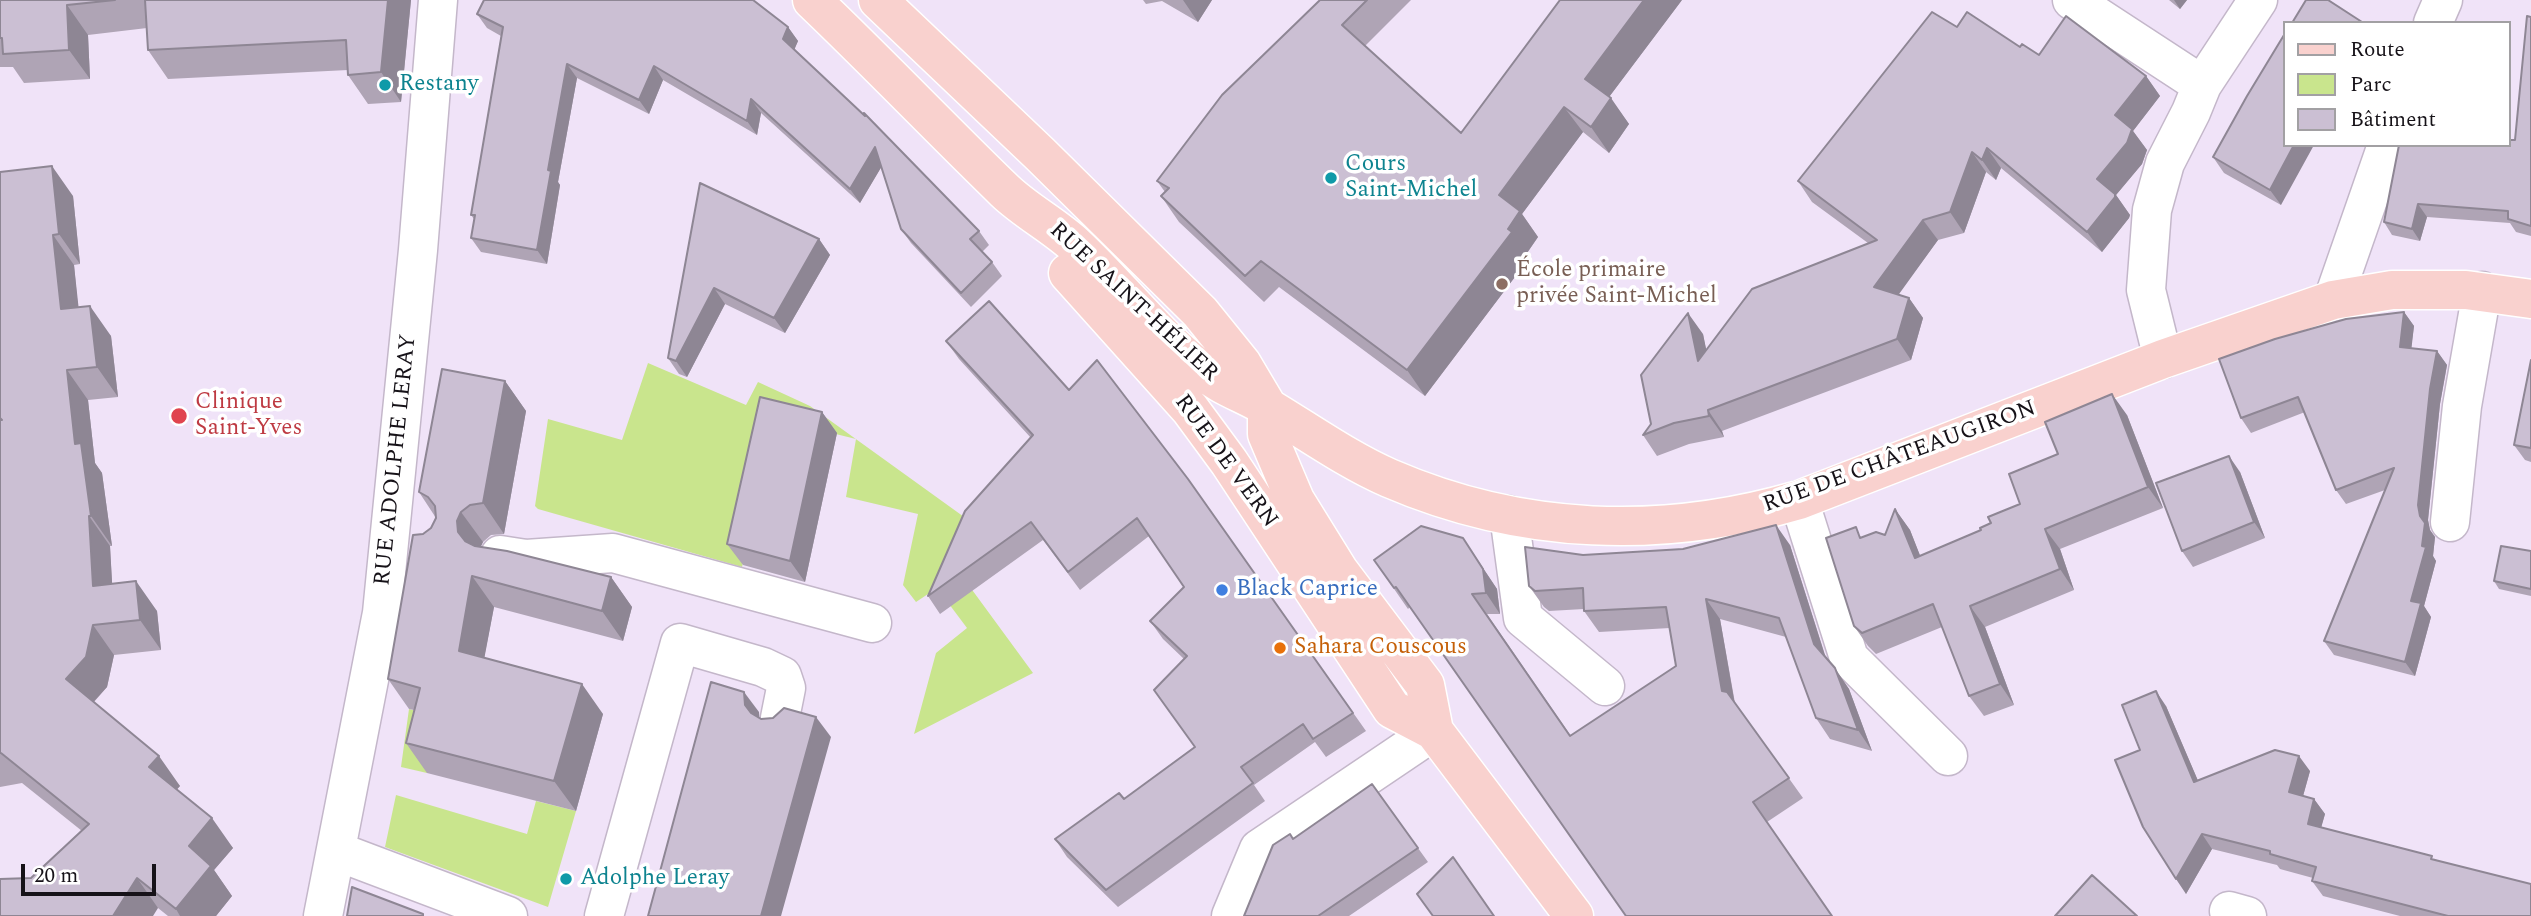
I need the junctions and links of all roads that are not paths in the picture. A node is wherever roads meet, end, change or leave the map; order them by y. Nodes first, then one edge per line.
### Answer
1 (439, 0) edge
2 (811, 0) edge
3 (878, 0) edge
4 (2072, 0) edge
5 (2258, 0) edge
6 (2442, 0) edge
7 (2434, 21) edge
8 (2202, 85) junction
9 (2386, 147) edge
10 (1007, 193) junction
11 (2482, 291) junction
12 (2531, 299) edge
13 (2333, 300) junction
14 (2163, 359) junction
15 (1267, 406) junction
16 (1799, 500) junction
17 (1509, 515) junction
18 (2450, 522) dead end
19 (500, 555) edge
20 (872, 623) dead end
21 (1605, 685) dead end
22 (780, 718) edge
23 (1434, 731) junction
24 (1948, 756) dead end
25 (336, 851) junction
26 (323, 916) edge
27 (508, 916) edge
28 (604, 916) edge
29 (1231, 916) edge
30 (1574, 916) edge

1 - 25 street, RUE ADOLPHE LERAY
2 - 10 main road, RUE SAINT-HÉLIER
3 - 15 main road, RUE SAINT-HÉLIER
4 - 8 street
5 - 8 street
6 - 7 street
8 - 14 street
9 - 13 street
10 - 15 main road, RUE SAINT-HÉLIER
10 - 23 main road, RUE DE VERN
11 - 12 main road, RUE DE CHÂTEAUGIRON
11 - 13 main road, RUE DE CHÂTEAUGIRON
11 - 18 street
13 - 14 main road, RUE DE CHÂTEAUGIRON
14 - 16 main road, RUE DE CHÂTEAUGIRON
15 - 17 main road, RUE DE CHÂTEAUGIRON
15 - 23 main road, RUE DE VERN
16 - 17 main road, RUE DE CHÂTEAUGIRON
16 - 24 street
17 - 21 street
19 - 20 street
22 - 28 street
23 - 29 street
23 - 30 main road, RUE DE VERN
25 - 26 street, RUE ADOLPHE LERAY
25 - 27 street

